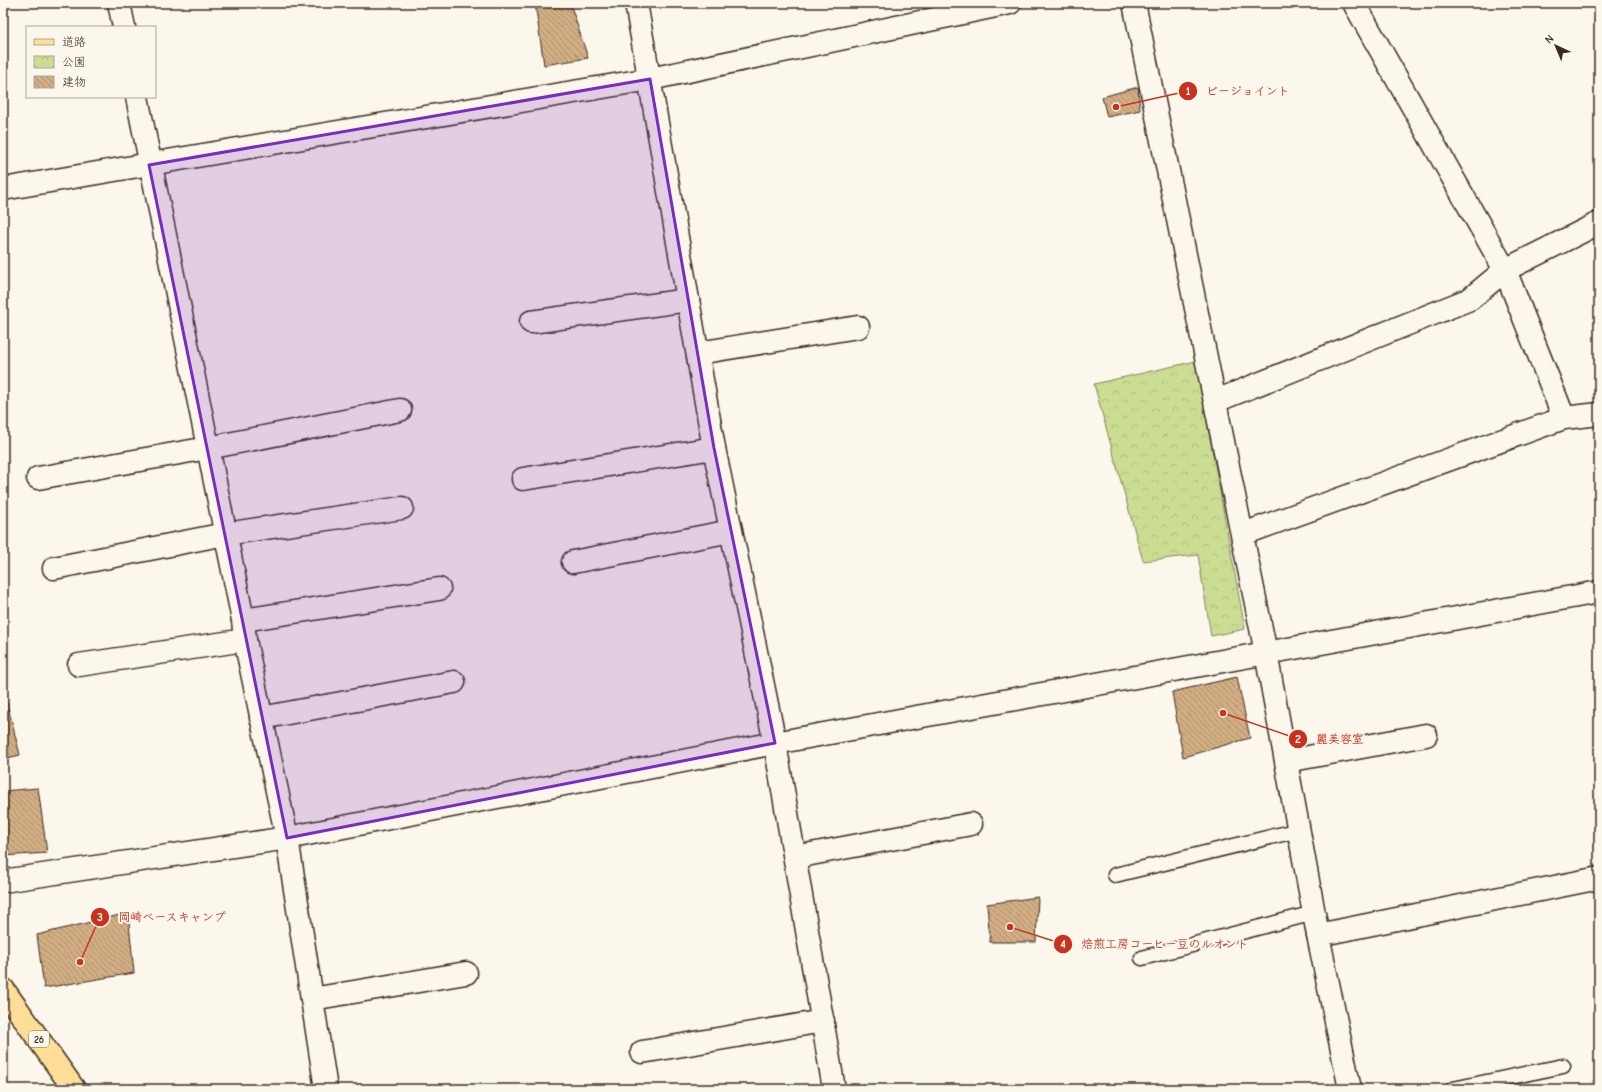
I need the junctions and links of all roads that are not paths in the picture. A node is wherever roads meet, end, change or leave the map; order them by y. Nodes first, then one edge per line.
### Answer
1 (119, 3) edge
2 (636, 3) edge
3 (1010, 3) edge
4 (1134, 3) edge
5 (1354, 3) edge
6 (124, 26) edge
7 (650, 79) junction
8 (137, 98) edge
9 (149, 164) junction
10 (3, 189) edge
11 (1599, 223) edge
12 (1505, 270) junction
13 (688, 300) junction
14 (531, 322) dead end
15 (858, 327) dead end
16 (698, 353) junction
17 (1216, 401) junction
18 (400, 410) dead end
19 (1599, 414) edge
20 (1564, 418) junction
21 (208, 448) junction
22 (714, 448) junction
23 (38, 478) dead end
24 (523, 478) dead end
25 (402, 508) dead end
26 (731, 531) junction
27 (225, 534) junction
28 (1243, 534) junction
29 (573, 562) dead end
30 (54, 568) dead end
31 (439, 588) dead end
32 (1599, 592) edge
33 (244, 630) junction
34 (1266, 653) junction
35 (79, 665) dead end
36 (454, 682) dead end
37 (261, 718) junction
38 (1426, 735) dead end
39 (775, 743) junction
40 (1286, 761) junction
41 (971, 824) dead end
42 (1299, 830) junction
43 (287, 838) junction
44 (795, 857) junction
45 (1115, 875) dead end
46 (1599, 878) edge
47 (3, 881) edge
48 (1314, 913) junction
49 (1318, 935) junction
50 (1142, 958) dead end
51 (466, 972) dead end
52 (3, 989) edge
53 (312, 999) junction
54 (823, 1021) junction
55 (642, 1052) dead end
56 (1563, 1066) dead end
57 (74, 1089) edge
58 (326, 1089) edge
59 (834, 1089) edge
60 (1350, 1089) edge
61 (1453, 1089) edge

1 - 6 street
2 - 7 street
3 - 7 street
4 - 17 street
5 - 12 street
7 - 9 street
7 - 13 street
8 - 9 street
9 - 10 street
9 - 21 street
11 - 12 street
12 - 17 street
12 - 20 street
13 - 14 street
13 - 16 street
15 - 16 street
16 - 22 street
17 - 28 street
18 - 21 street
19 - 20 street
20 - 28 street
21 - 23 street
21 - 27 street
22 - 24 street
22 - 26 street
25 - 27 street
26 - 29 street
26 - 39 street
27 - 30 street
27 - 33 street
28 - 34 street
31 - 33 street
32 - 34 street
33 - 35 street
33 - 37 street
34 - 39 street
34 - 40 street
36 - 37 street
37 - 43 street
38 - 40 street
39 - 43 street
39 - 44 street
40 - 42 street
41 - 44 street
42 - 45 lane
42 - 48 street
43 - 47 street
43 - 53 street
44 - 54 street
46 - 49 street
48 - 49 street
48 - 50 lane
49 - 60 street
51 - 53 street
52 - 57 main road, 26
53 - 58 street
54 - 55 street
54 - 59 street
56 - 61 lane

